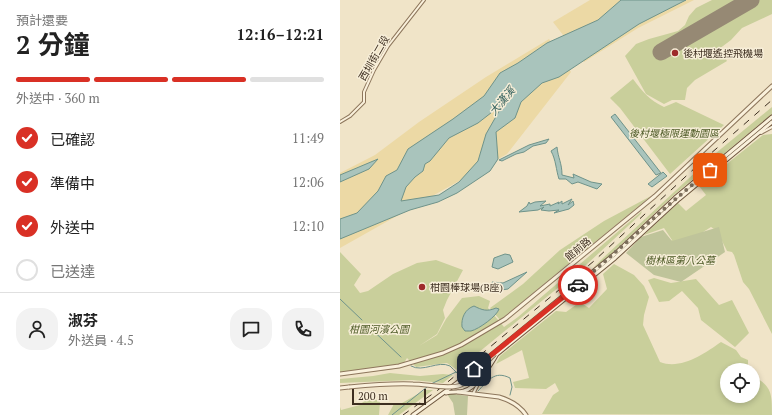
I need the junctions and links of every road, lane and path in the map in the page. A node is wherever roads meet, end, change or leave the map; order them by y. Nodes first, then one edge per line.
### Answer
1 (424, 0) edge
2 (772, 86) edge
3 (772, 117) edge
4 (340, 122) edge
5 (772, 122) edge
6 (771, 130) edge
7 (757, 132) junction
8 (496, 353) junction
9 (340, 374) edge
10 (484, 374) junction
11 (340, 388) edge
12 (454, 392) junction
13 (472, 395) junction
14 (437, 397) junction
15 (413, 415) edge
16 (526, 415) edge

1 - 4 street, 西圳街二段
2 - 9 main road, 館前路
3 - 7 main road
5 - 7 main road
6 - 7 street
7 - 8 main road
7 - 8 main road
8 - 10 main road
8 - 11 main road, bridge
8 - 14 main road
10 - 12 main road
10 - 13 street
12 - 13 main road
12 - 14 main road
13 - 16 main road
14 - 15 main road

